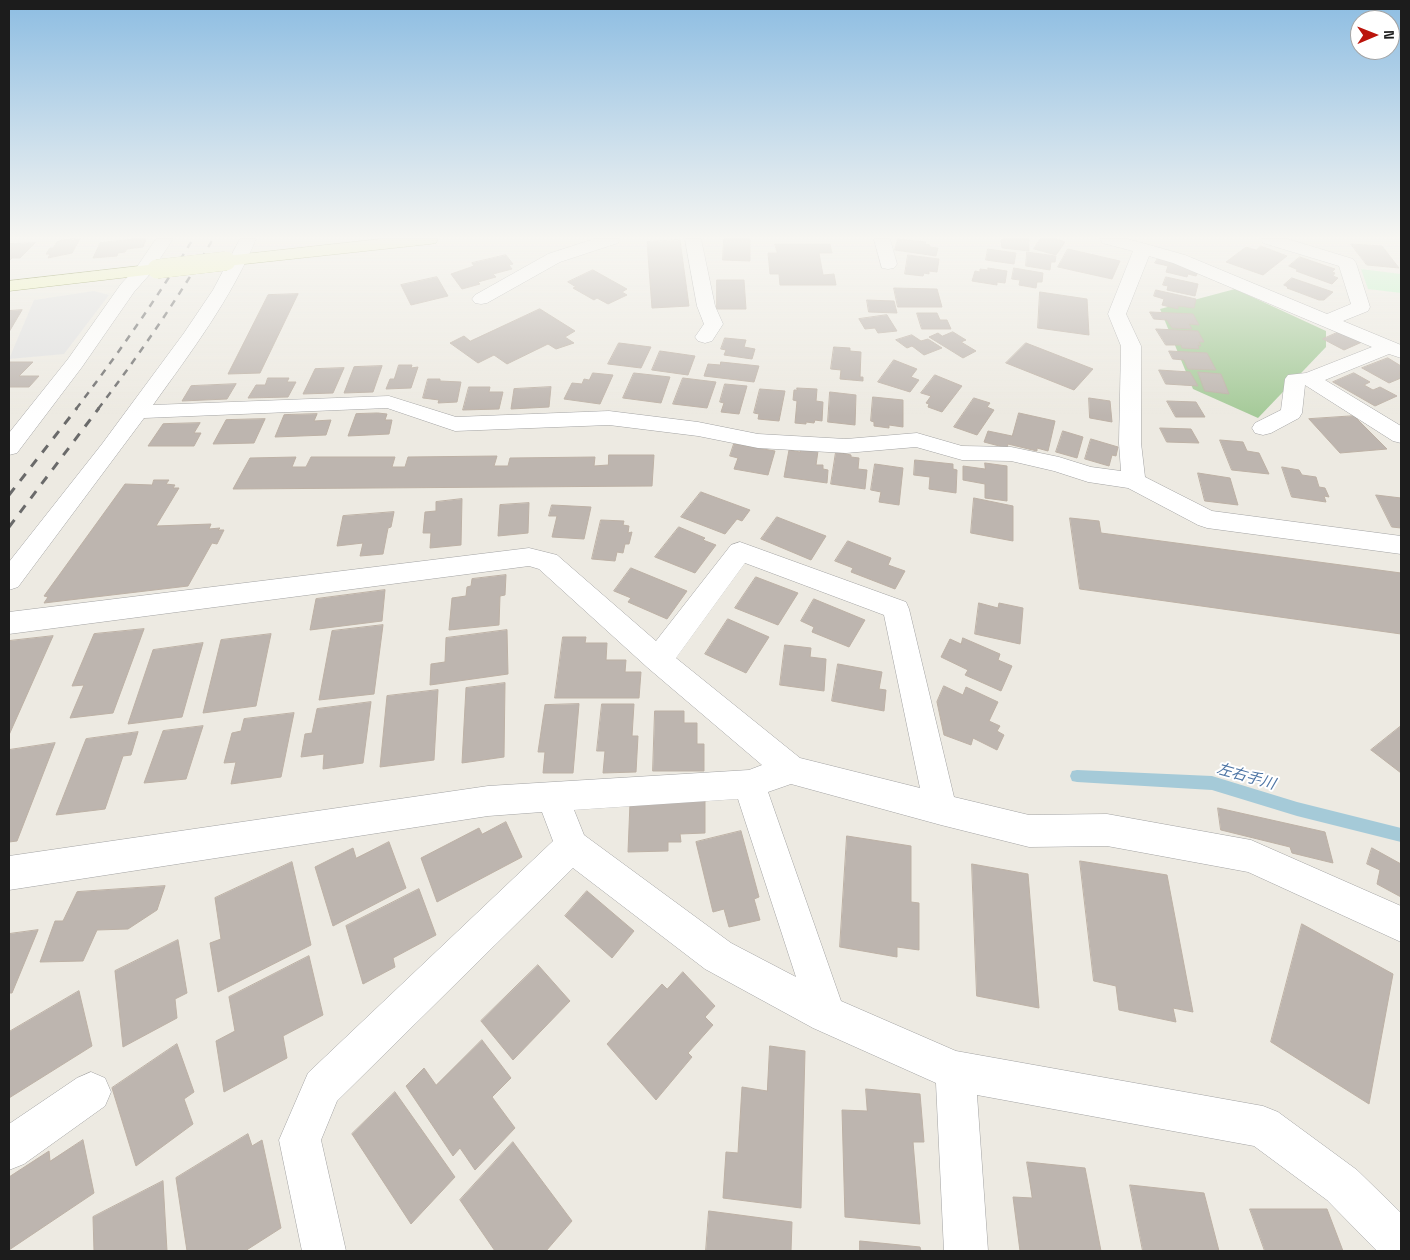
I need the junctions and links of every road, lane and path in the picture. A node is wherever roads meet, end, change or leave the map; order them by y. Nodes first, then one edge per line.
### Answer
1 (120, 298) edge
2 (214, 298) edge
3 (704, 298) edge
4 (1124, 298) edge
5 (1281, 298) edge
6 (1358, 298) edge
7 (1329, 320) junction
8 (706, 337) dead end
9 (1395, 350) edge
10 (1308, 379) junction
11 (138, 412) junction
12 (1263, 428) dead end
13 (1401, 436) edge
14 (9, 448) edge
15 (1134, 480) junction
16 (1401, 545) edge
17 (9, 580) edge
18 (9, 623) edge
19 (658, 660) junction
20 (791, 770) junction
21 (749, 784) junction
22 (552, 796) junction
23 (941, 810) junction
24 (572, 846) junction
25 (9, 873) edge
26 (1401, 924) edge
27 (827, 1014) junction
28 (954, 1071) junction
29 (91, 1092) dead end
30 (9, 1149) edge
31 (1401, 1244) edge
32 (324, 1251) edge
33 (966, 1251) edge

1 - 14 street
2 - 11 street
3 - 8 street
4 - 15 street
5 - 7 street
6 - 7 street
7 - 9 street
9 - 10 street
10 - 12 street
10 - 13 street
11 - 15 street
11 - 17 street
15 - 16 street
18 - 19 street
19 - 20 street
19 - 23 street
20 - 21 street
20 - 23 street
21 - 22 street
21 - 27 street
22 - 24 street
22 - 25 street
23 - 26 street
24 - 27 street
24 - 32 street
27 - 28 street
28 - 31 street
28 - 33 street
29 - 30 street

